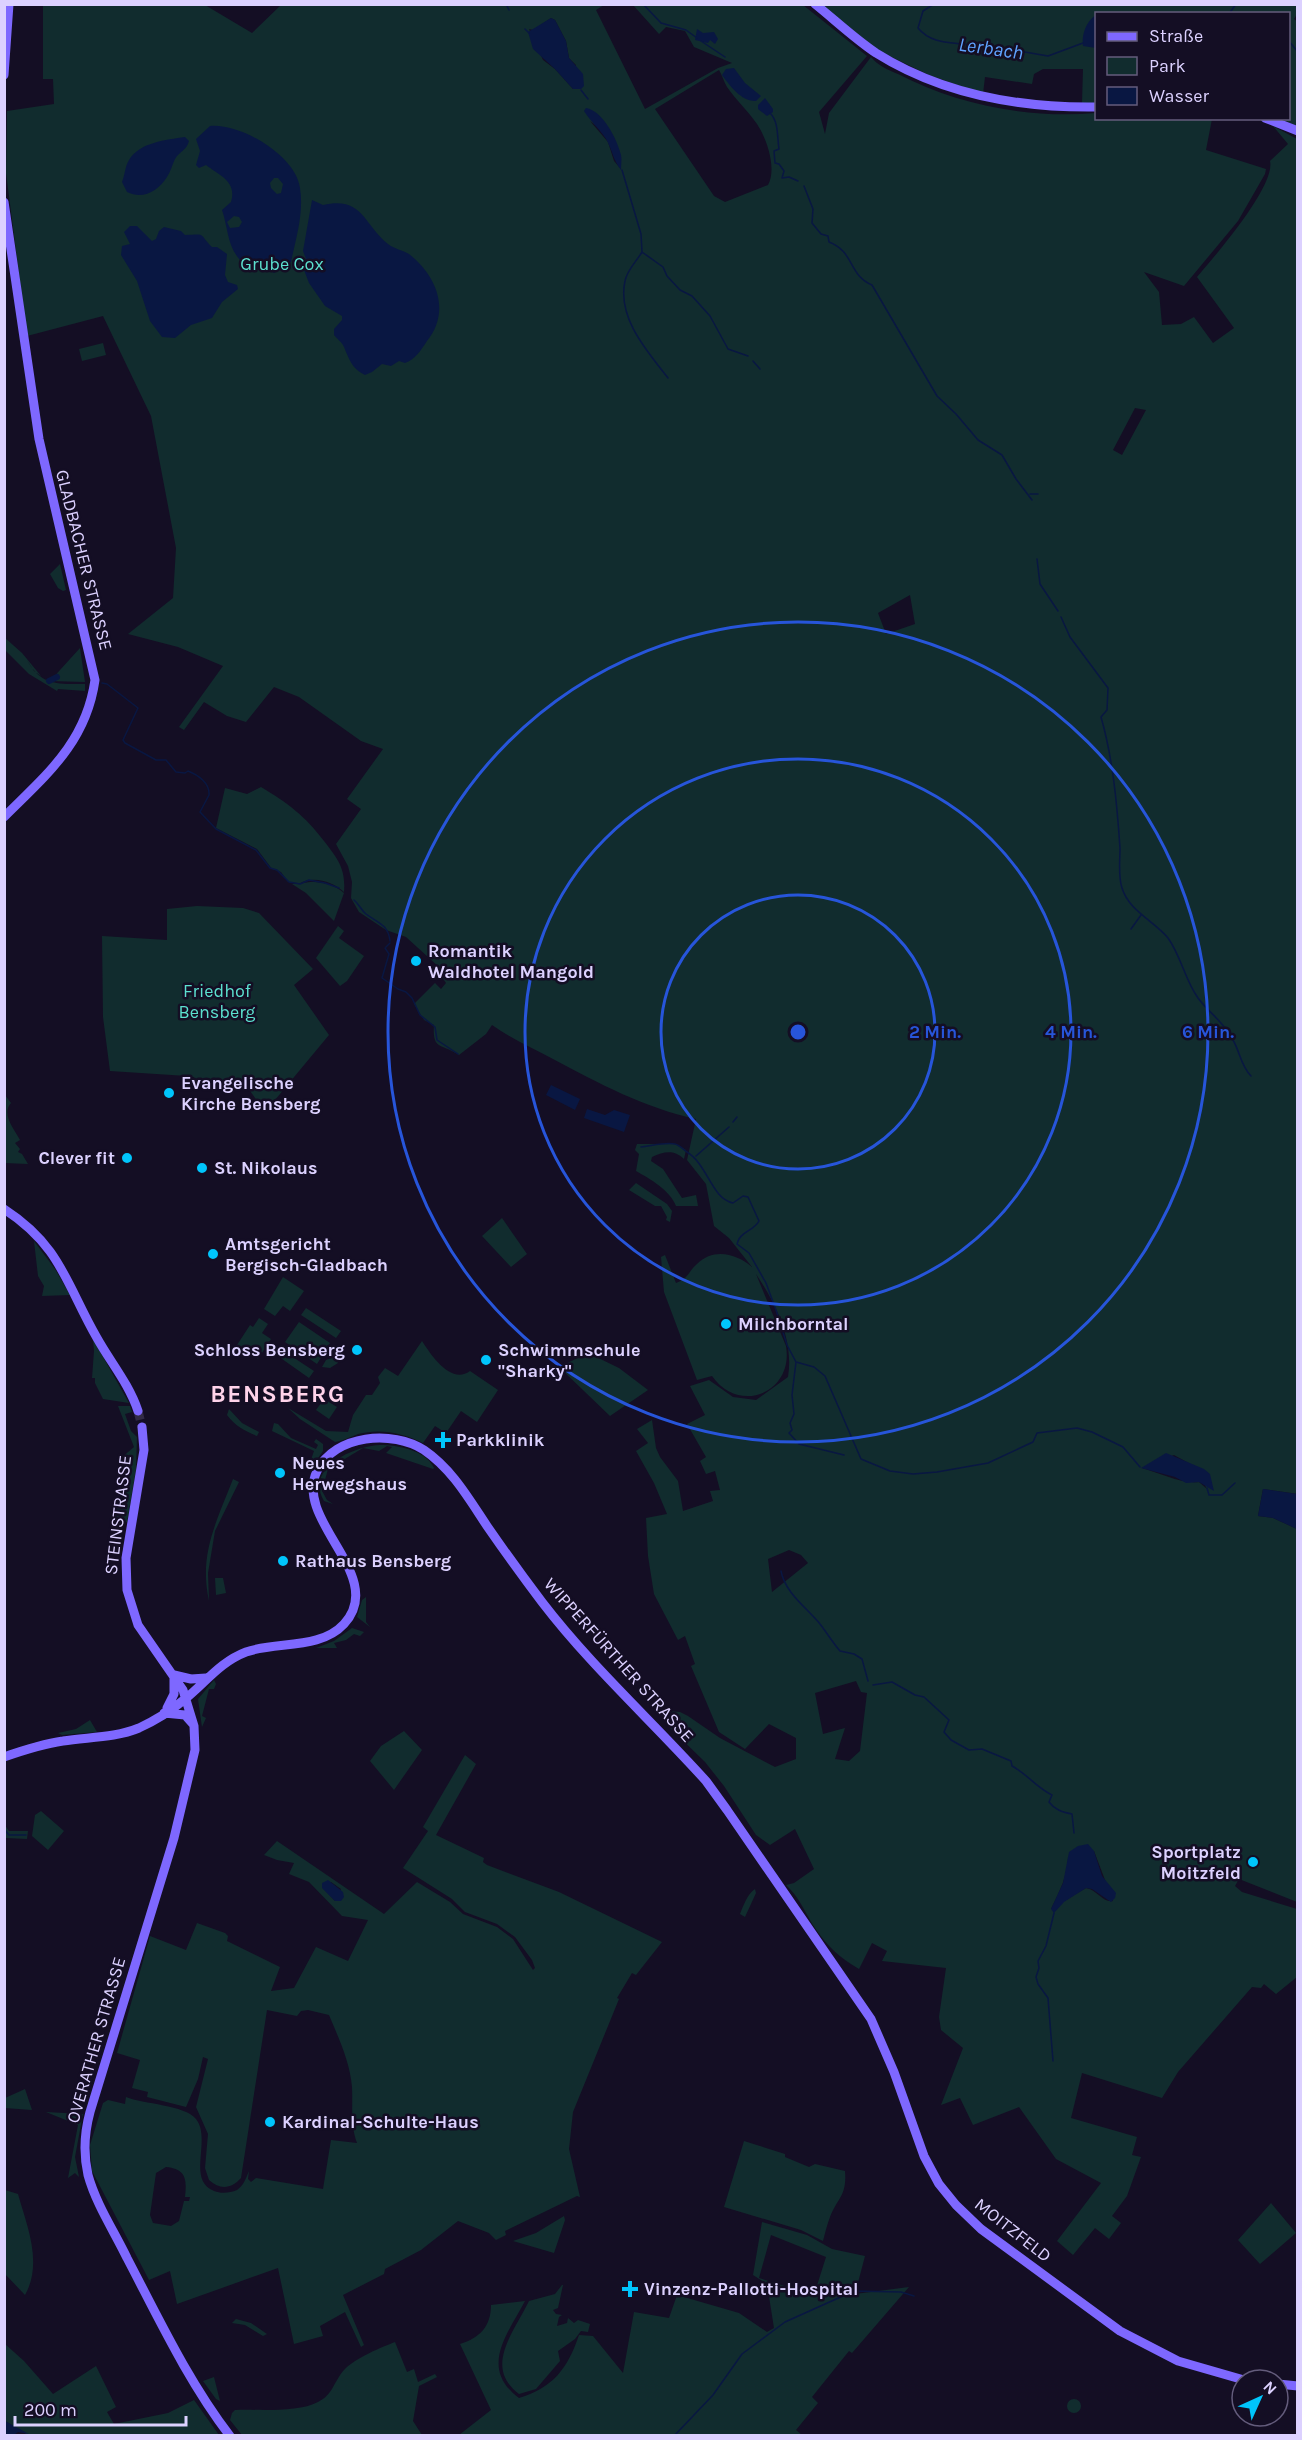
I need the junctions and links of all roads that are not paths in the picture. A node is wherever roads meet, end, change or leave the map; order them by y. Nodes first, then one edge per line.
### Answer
1 (9, 4) edge
2 (815, 4) edge
3 (4, 75) edge
4 (1095, 107) edge
5 (1270, 120) edge
6 (1298, 131) edge
7 (4, 202) edge
8 (4, 818) edge
9 (4, 1209) edge
10 (138, 1411) tunnel mouth
11 (142, 1427) tunnel mouth
12 (174, 1675) junction
13 (206, 1678) junction
14 (186, 1698) junction
15 (164, 1713) junction
16 (195, 1726) junction
17 (4, 1757) edge
18 (844, 1978) joint
19 (1230, 2376) edge
20 (230, 2436) edge

1 - 3 main road
2 - 4 main road
5 - 6 main road
7 - 8 main road, GLADBACHER STRASSE
9 - 10 main road
11 - 12 main road, STEINSTRASSE
12 - 13 main road
12 - 14 main road, STEINSTRASSE
12 - 15 main road
13 - 14 main road
13 - 18 main road, WIPPERFÜRTHER STRASSE
14 - 15 main road
14 - 16 main road, OVERATHER STRASSE
15 - 16 main road
15 - 17 main road
16 - 20 main road, OVERATHER STRASSE
18 - 19 main road, MOITZFELD

